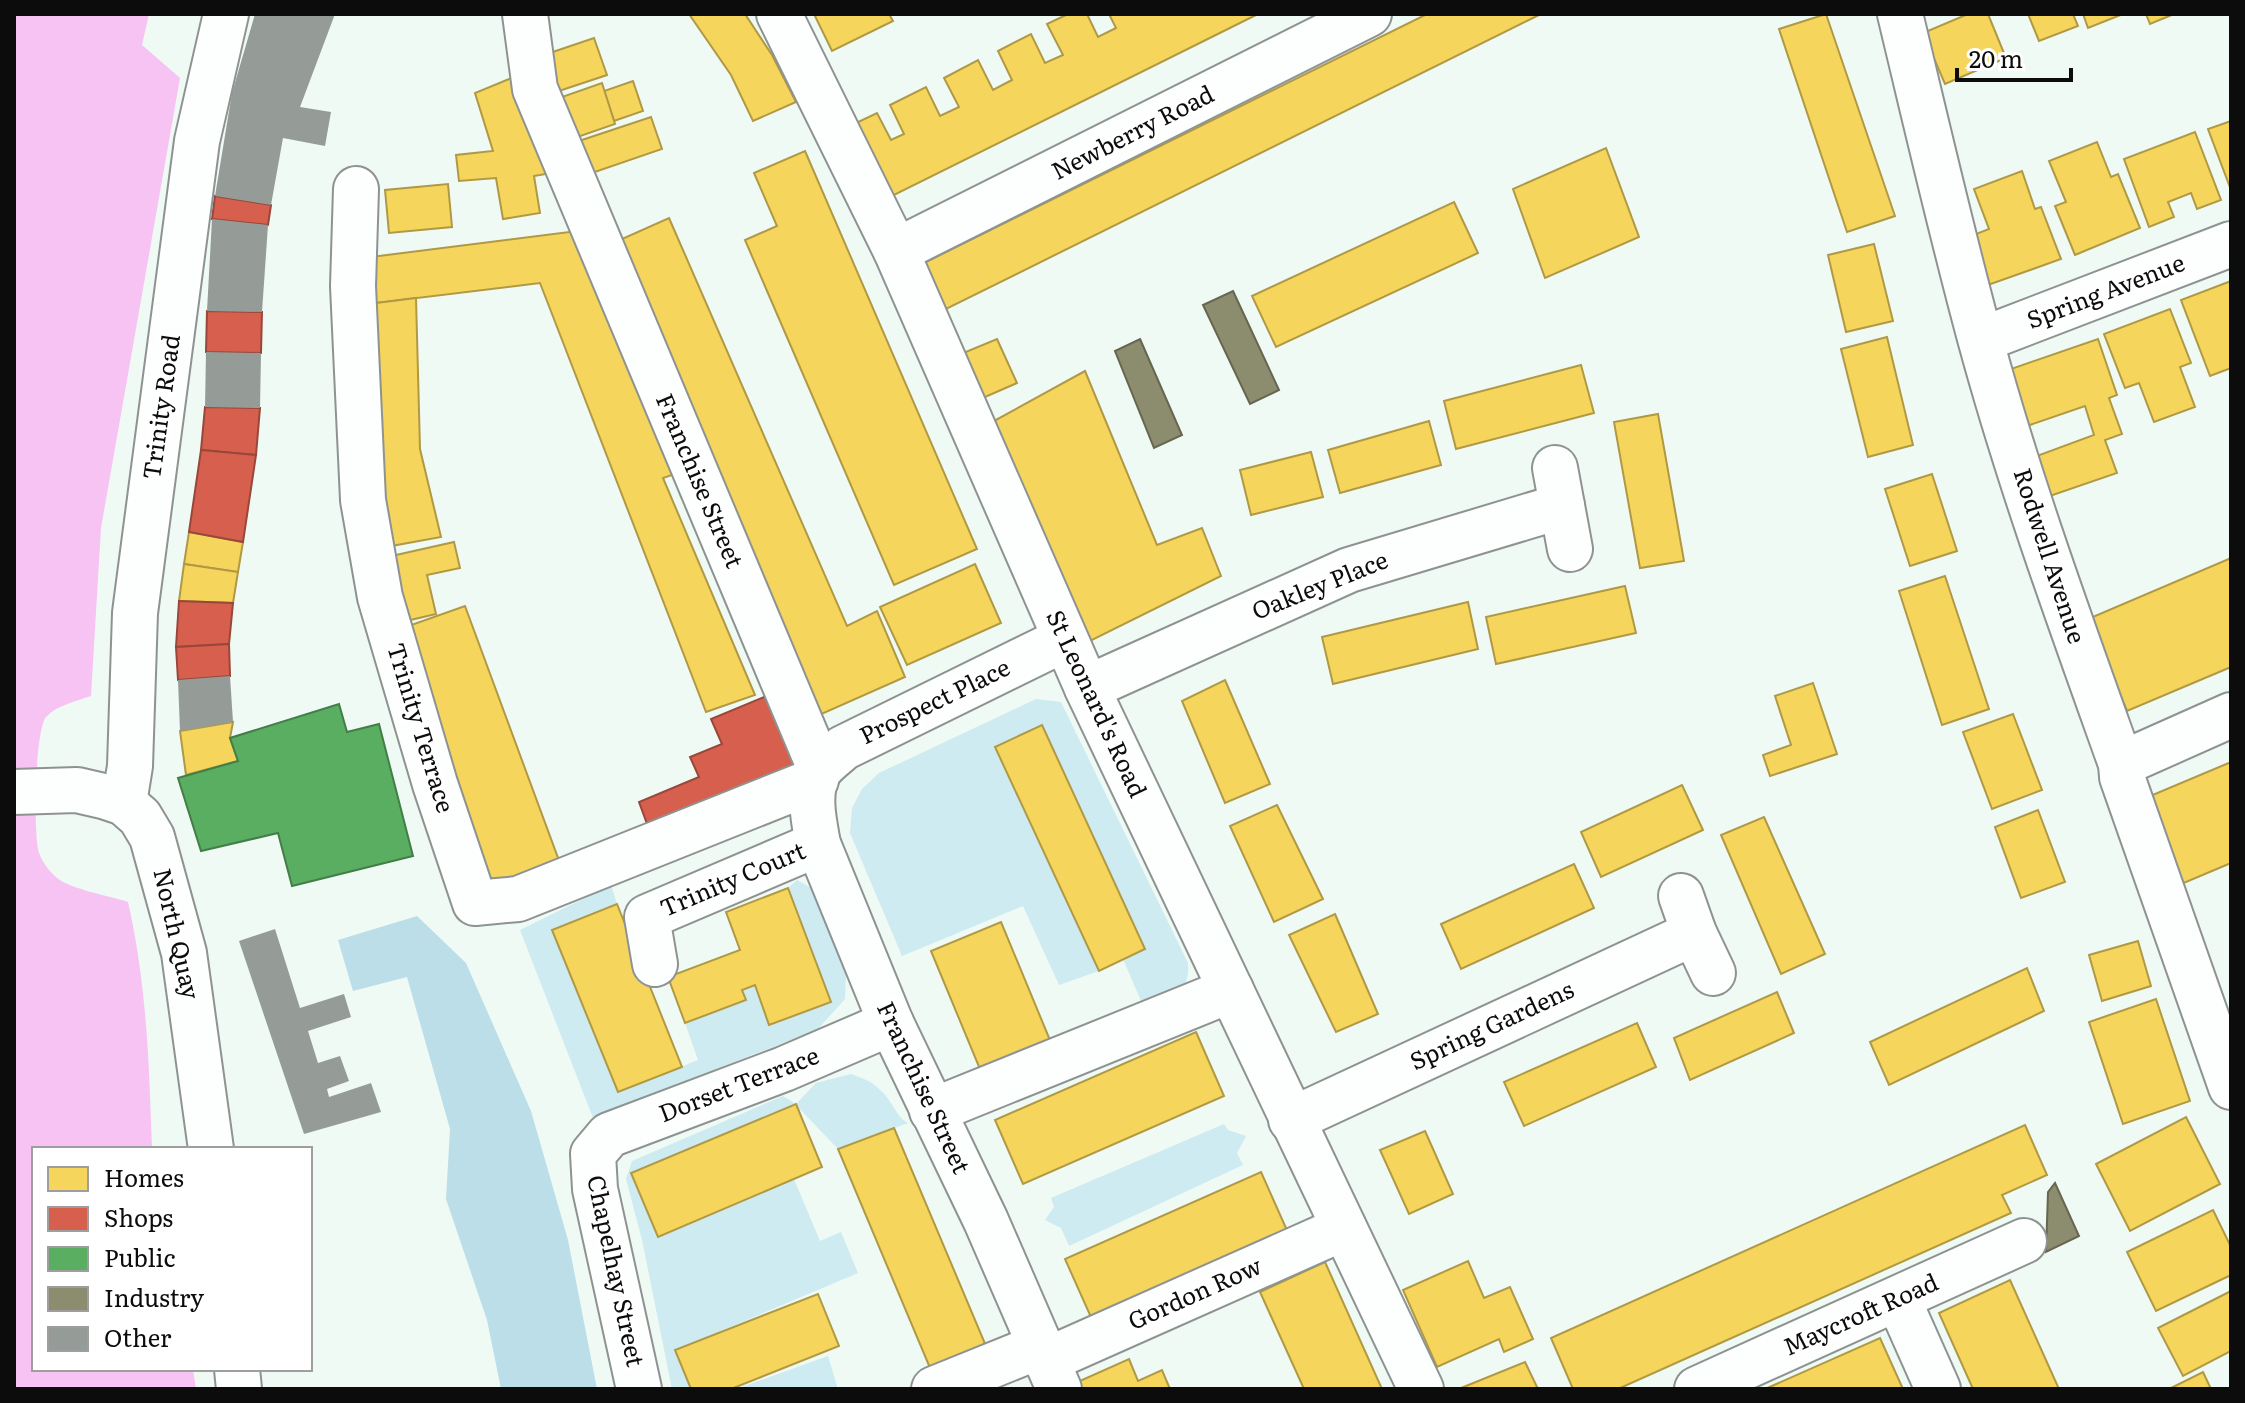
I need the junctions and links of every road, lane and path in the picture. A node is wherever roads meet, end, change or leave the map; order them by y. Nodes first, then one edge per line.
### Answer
1 (226, 14) edge
2 (525, 14) edge
3 (779, 14) edge
4 (1369, 14) edge
5 (1900, 14) edge
6 (356, 189) dead end
7 (2231, 244) edge
8 (896, 251) junction
9 (1981, 340) junction
10 (1570, 549) dead end
11 (1065, 639) junction
12 (1087, 688) junction
13 (2231, 715) edge
14 (2121, 764) junction
15 (818, 774) junction
16 (33, 791) edge
17 (124, 803) junction
18 (818, 844) junction
19 (549, 909) dead end
20 (655, 964) dead end
21 (1713, 973) dead end
22 (1231, 990) junction
23 (891, 1023) junction
24 (2231, 1087) edge
25 (932, 1111) junction
26 (1291, 1120) junction
27 (211, 1147) edge
28 (593, 1154) joint
29 (1344, 1228) junction
30 (2024, 1241) dead end
31 (1898, 1299) junction
32 (1049, 1365) edge
33 (639, 1389) edge
34 (934, 1389) edge
35 (1421, 1389) edge
36 (1697, 1389) edge
37 (1938, 1389) edge

1 - 17 street, Trinity Road
2 - 15 street, Franchise Street
3 - 8 street, St Leonard's Road
4 - 8 street, Newberry Road
5 - 9 street, Rodwell Avenue
6 - 15 street, Trinity Terrace
7 - 9 street, Spring Avenue
8 - 11 street, St Leonard's Road
9 - 14 street, Rodwell Avenue
10 - 12 street, Oakley Place
11 - 12 street, St Leonard's Road
11 - 15 street, Prospect Place
12 - 22 street, St Leonard's Road
13 - 14 street
14 - 24 street, Rodwell Avenue
15 - 18 street, Franchise Street
15 - 19 street
16 - 17 street
17 - 27 street, North Quay
18 - 20 street, Trinity Court
18 - 23 street, Franchise Street
21 - 26 street, Spring Gardens
22 - 25 street
22 - 26 street, St Leonard's Road
23 - 25 street, Franchise Street
23 - 28 street, Dorset Terrace
25 - 32 street, Franchise Street
26 - 29 street, St Leonard's Road
28 - 33 street, Chapelhay Street
29 - 32 street, Gordon Row
29 - 35 street, St Leonard's Road
30 - 31 street, Maycroft Road
31 - 36 street, Maycroft Road
31 - 37 street
32 - 34 street, Gordon Row

